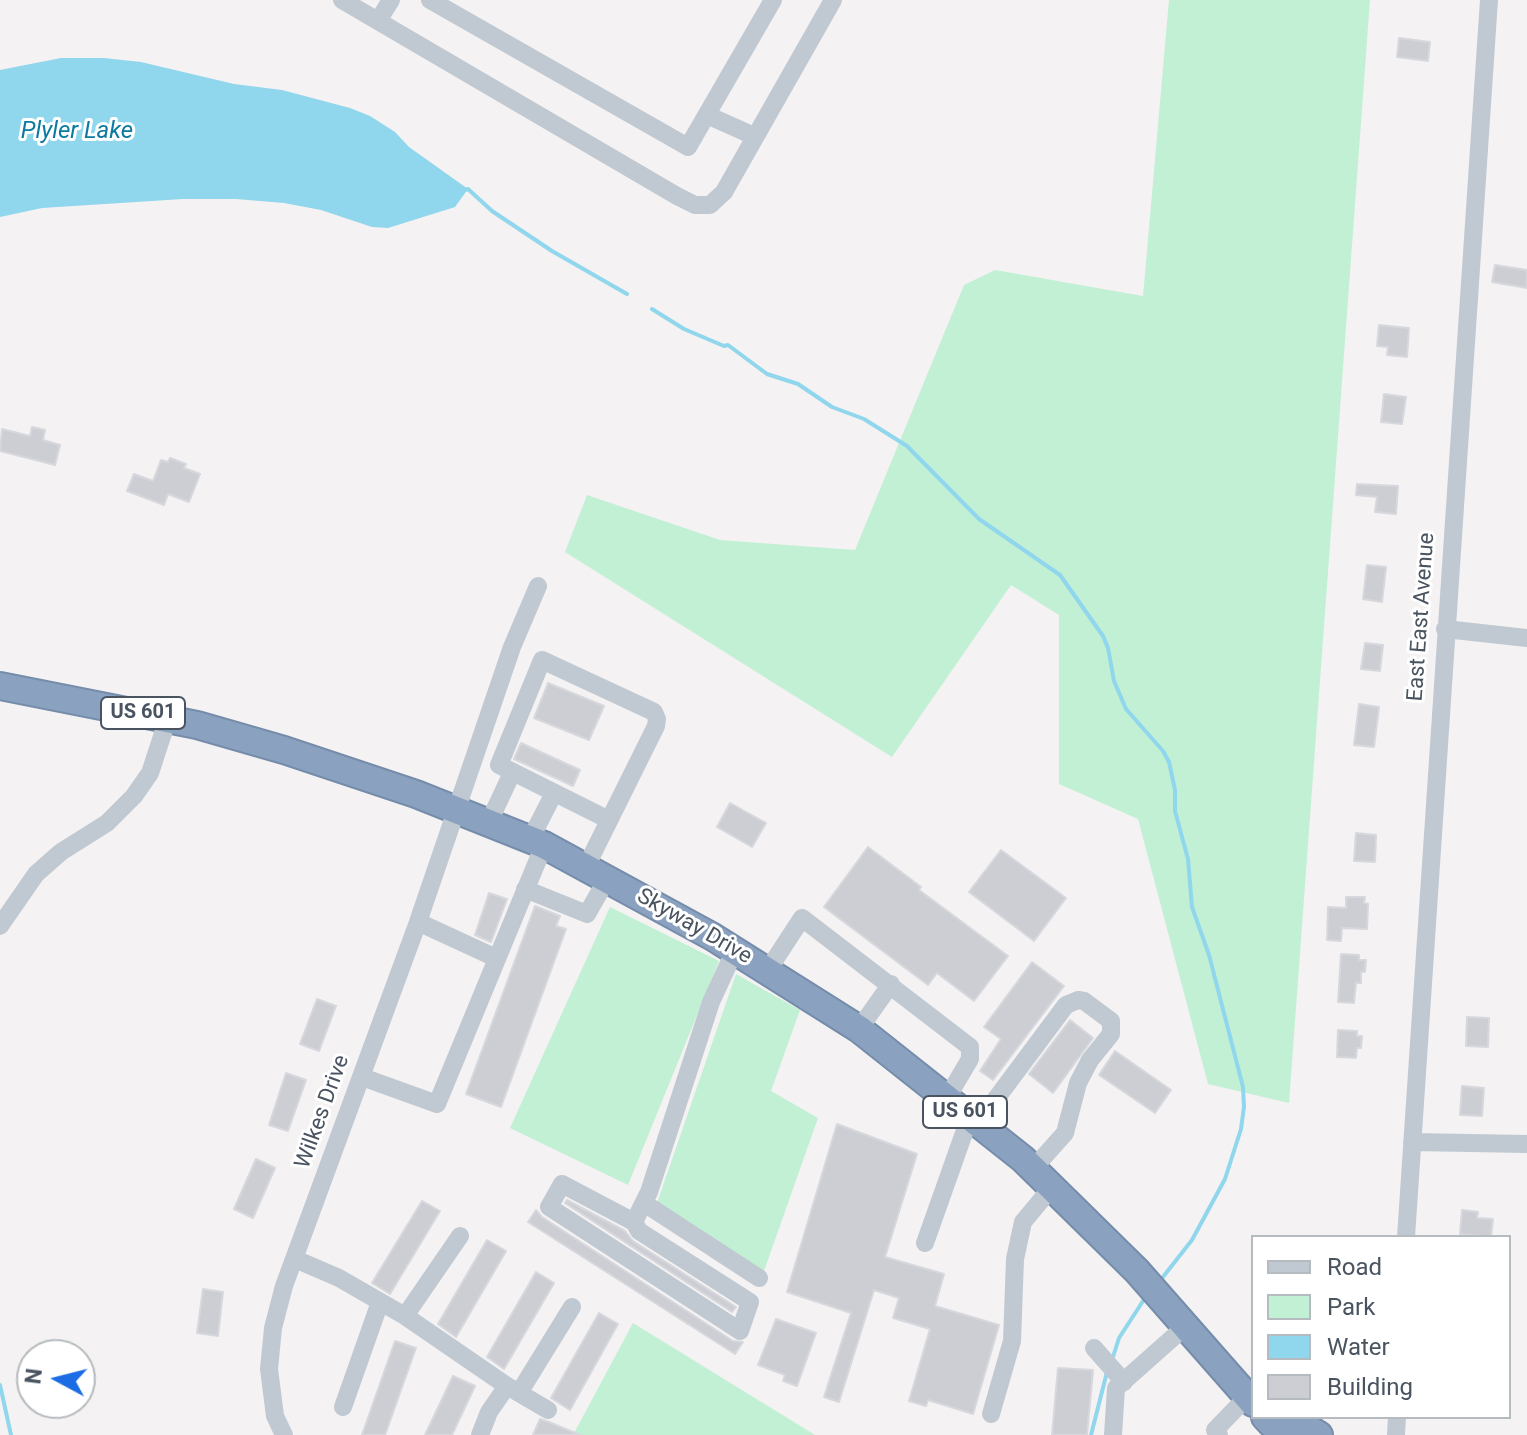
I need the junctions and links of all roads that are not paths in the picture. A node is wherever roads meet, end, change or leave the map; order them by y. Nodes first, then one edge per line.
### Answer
1 (342, 0) edge
2 (391, 0) edge
3 (430, 0) edge
4 (773, 0) edge
5 (833, 0) edge
6 (1489, 0) edge
7 (378, 21) junction
8 (707, 115) junction
9 (754, 136) junction
10 (538, 586) dead end
11 (1445, 629) junction
12 (1527, 638) edge
13 (512, 647) junction
14 (542, 660) junction
15 (0, 686) edge
16 (494, 703) junction
17 (519, 714) junction
18 (168, 718) junction
19 (512, 773) junction
20 (554, 793) junction
21 (458, 810) junction
22 (609, 820) junction
23 (489, 822) junction
24 (537, 843) junction
25 (596, 873) junction
26 (525, 889) junction
27 (418, 922) junction
28 (0, 926) edge
29 (735, 950) junction
30 (496, 958) junction
31 (768, 970) junction
32 (891, 984) junction
33 (859, 1029) junction
34 (362, 1077) junction
35 (947, 1098) junction
36 (974, 1120) junction
37 (1412, 1142) junction
38 (1527, 1144) edge
39 (1033, 1169) junction
40 (1052, 1187) junction
41 (644, 1203) junction
42 (634, 1222) junction
43 (1406, 1235) edge
44 (460, 1236) dead end
45 (925, 1243) dead end
46 (295, 1259) junction
47 (759, 1278) dead end
48 (380, 1302) junction
49 (572, 1307) dead end
50 (405, 1316) junction
51 (1187, 1325) junction
52 (1094, 1348) dead end
53 (1124, 1382) junction
54 (513, 1390) junction
55 (1251, 1395) edge
56 (343, 1407) dead end
57 (548, 1410) dead end
58 (991, 1414) dead end
59 (1267, 1419) edge
60 (1293, 1419) edge
61 (284, 1435) edge
62 (480, 1435) edge
63 (1113, 1435) edge
64 (1219, 1435) edge
65 (1282, 1435) edge
66 (1319, 1435) edge

1 - 7 street
2 - 7 street
3 - 8 street
4 - 8 street
5 - 9 street
6 - 11 street, East East Avenue
7 - 9 street
8 - 9 street
10 - 13 street, Wilkes Drive
11 - 12 street
11 - 37 street, East East Avenue
13 - 14 street
13 - 16 street, Wilkes Drive
14 - 17 street
14 - 22 street
15 - 18 highway, Skyway Drive / US 601
16 - 17 street
16 - 21 street, Wilkes Drive
17 - 19 street
18 - 21 highway, Skyway Drive / US 601
18 - 28 street
19 - 20 street
19 - 23 street
20 - 22 street
20 - 24 street
21 - 23 highway, Skyway Drive / US 601
21 - 27 street, Wilkes Drive
22 - 25 street
23 - 24 highway, Skyway Drive / US 601
24 - 25 highway, Skyway Drive / US 601
24 - 26 street
25 - 26 street
25 - 29 highway, Skyway Drive / US 601
26 - 30 street
27 - 30 street
27 - 34 street, Wilkes Drive
29 - 31 highway, Skyway Drive / US 601
29 - 41 street
30 - 34 street
31 - 32 street
31 - 33 highway, Skyway Drive / US 601
32 - 33 street
32 - 35 street
33 - 35 highway, Skyway Drive / US 601
34 - 46 street, Wilkes Drive
35 - 36 highway, Skyway Drive / US 601
36 - 39 highway, Skyway Drive / US 601
36 - 39 street
36 - 45 street
37 - 38 street
37 - 43 street, East East Avenue
39 - 40 highway, Skyway Drive / US 601
40 - 51 highway, Skyway Drive / US 601
40 - 58 street
41 - 42 street
41 - 47 street
42 - 42 street
44 - 50 street
46 - 48 street
46 - 61 street, Wilkes Drive
48 - 50 street
48 - 56 street
49 - 54 street
50 - 54 street
51 - 53 street
51 - 55 highway, Skyway Drive / US 601
52 - 53 street
53 - 63 street
54 - 57 street
54 - 62 street
55 - 64 street
59 - 65 highway
60 - 66 highway

